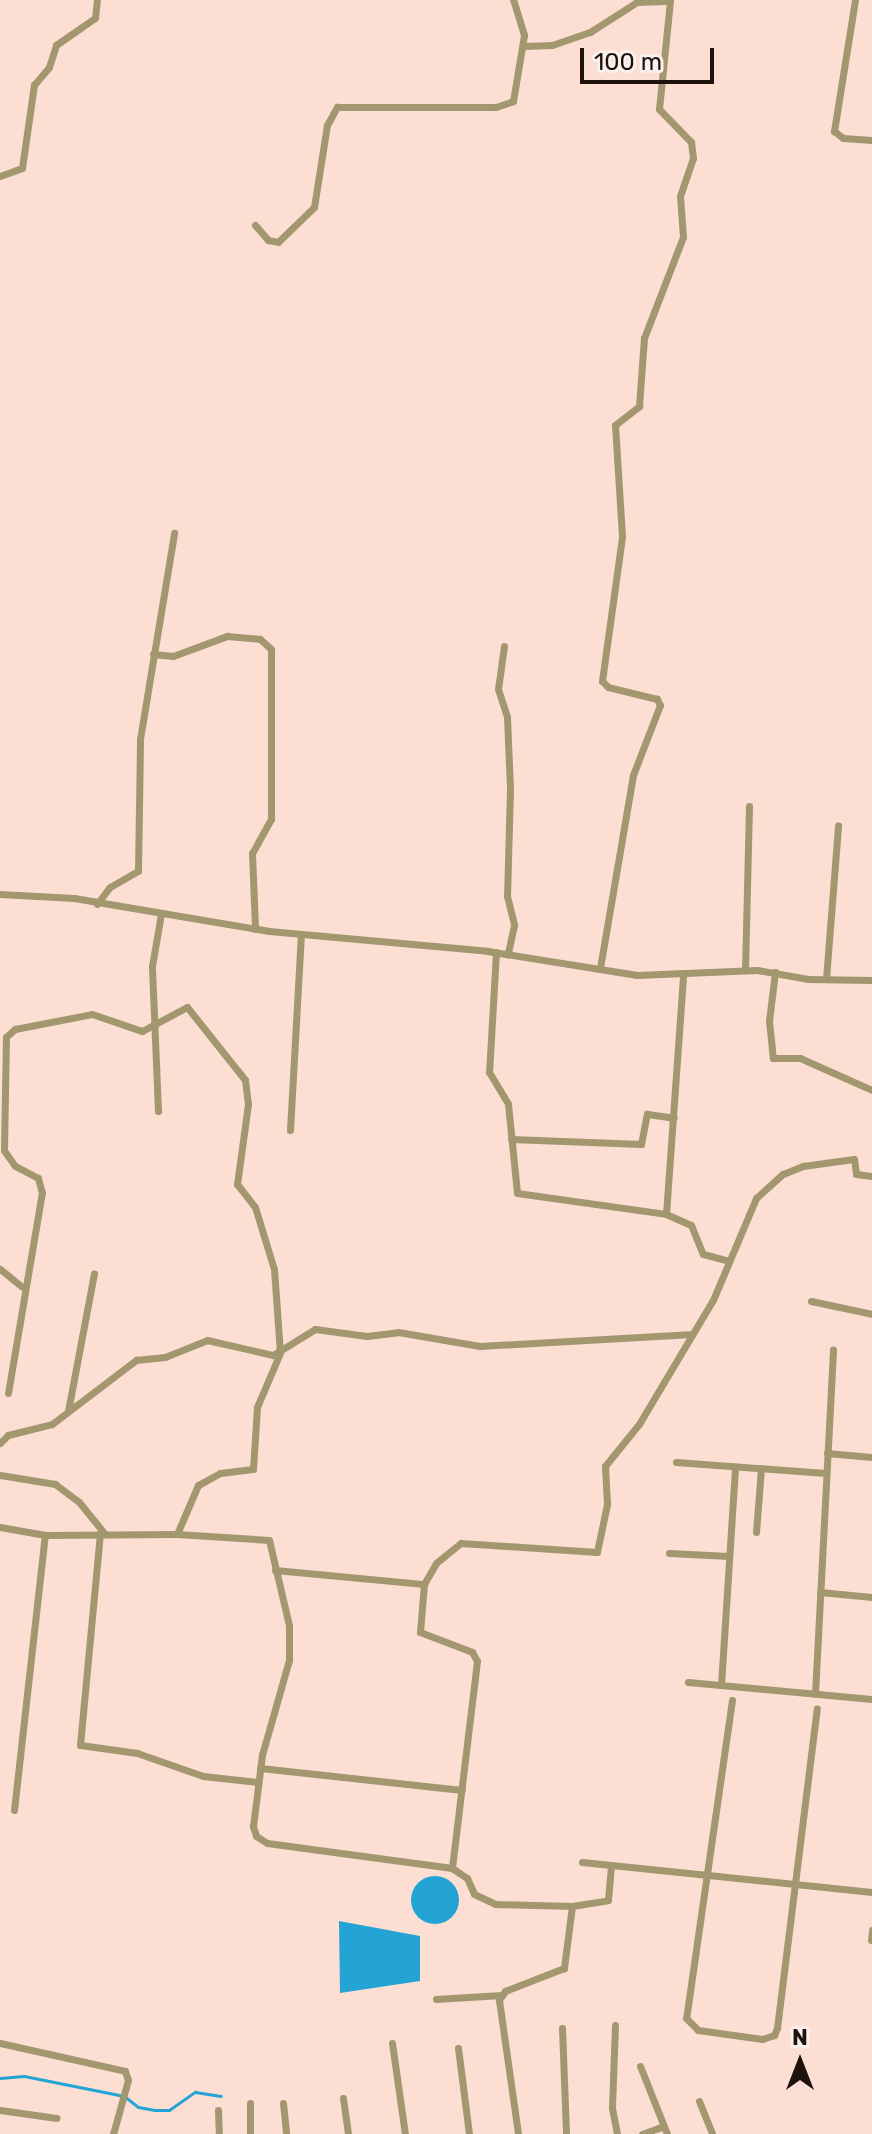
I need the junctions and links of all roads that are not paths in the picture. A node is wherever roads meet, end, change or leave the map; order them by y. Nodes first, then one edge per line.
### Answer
1 (97, 0) edge
2 (513, 0) edge
3 (670, 0) edge
4 (855, 0) edge
5 (524, 46) junction
6 (872, 140) edge
7 (0, 176) edge
8 (255, 225) dead end
9 (174, 533) dead end
10 (504, 646) dead end
11 (153, 654) junction
12 (749, 806) dead end
13 (838, 825) dead end
14 (0, 894) edge
15 (97, 904) junction
16 (161, 914) junction
17 (255, 929) junction
18 (301, 935) junction
19 (496, 952) junction
20 (508, 954) junction
21 (600, 968) junction
22 (745, 970) junction
23 (775, 972) junction
24 (683, 975) junction
25 (826, 979) junction
26 (872, 980) edge
27 (157, 1019) junction
28 (2, 1085) edge
29 (872, 1090) edge
30 (158, 1111) dead end
31 (674, 1118) junction
32 (290, 1130) dead end
33 (511, 1139) junction
34 (872, 1176) edge
35 (666, 1214) junction
36 (729, 1261) junction
37 (0, 1269) edge
38 (94, 1273) dead end
39 (22, 1287) junction
40 (811, 1301) dead end
41 (872, 1314) edge
42 (693, 1334) junction
43 (833, 1349) dead end
44 (280, 1353) junction
45 (8, 1393) dead end
46 (68, 1411) junction
47 (0, 1443) edge
48 (827, 1453) junction
49 (872, 1457) edge
50 (676, 1462) dead end
51 (735, 1466) junction
52 (761, 1468) junction
53 (826, 1473) junction
54 (0, 1475) edge
55 (0, 1527) edge
56 (756, 1532) dead end
57 (102, 1533) junction
58 (177, 1534) junction
59 (45, 1535) junction
60 (669, 1553) dead end
61 (729, 1556) junction
62 (275, 1570) junction
63 (424, 1584) junction
64 (820, 1592) junction
65 (872, 1597) edge
66 (688, 1682) dead end
67 (721, 1685) junction
68 (815, 1694) junction
69 (872, 1699) edge
70 (732, 1700) dead end
71 (817, 1708) dead end
72 (260, 1768) junction
73 (258, 1782) junction
74 (462, 1790) junction
75 (14, 1810) dead end
76 (582, 1862) dead end
77 (611, 1865) junction
78 (452, 1868) junction
79 (705, 1876) junction
80 (794, 1886) junction
81 (872, 1892) edge
82 (572, 1906) junction
83 (872, 1930) edge
84 (871, 1940) edge
85 (502, 1995) junction
86 (436, 1999) dead end
87 (615, 2025) dead end
88 (562, 2028) dead end
89 (0, 2043) edge
90 (392, 2043) dead end
91 (458, 2048) dead end
92 (640, 2066) dead end
93 (343, 2098) dead end
94 (699, 2101) dead end
95 (250, 2103) dead end
96 (283, 2103) dead end
97 (0, 2110) edge
98 (218, 2110) dead end
99 (56, 2118) dead end
100 (665, 2130) edge
101 (113, 2134) edge
102 (219, 2134) edge
103 (250, 2134) edge
104 (286, 2134) edge
105 (348, 2134) edge
106 (405, 2134) edge
107 (469, 2134) edge
108 (518, 2134) edge
109 (566, 2134) edge
110 (617, 2134) edge
111 (642, 2134) edge
112 (712, 2134) edge

1 - 7 street
2 - 5 street
3 - 5 street
3 - 21 street
4 - 6 street
5 - 8 street
9 - 11 street
10 - 20 street
11 - 15 street
11 - 17 street
12 - 22 street
13 - 25 street
14 - 15 street
15 - 16 street
16 - 17 street
16 - 27 street
17 - 18 street
18 - 19 street
18 - 32 street
19 - 20 street
19 - 33 street
20 - 21 street
21 - 24 street
22 - 23 street
22 - 24 street
23 - 25 street
23 - 29 street
24 - 31 street
25 - 26 street
27 - 28 street
27 - 30 street
27 - 44 street
28 - 39 street
31 - 33 street
31 - 35 street
33 - 35 street
34 - 36 street
35 - 36 street
36 - 42 street
37 - 39 street
38 - 46 street
39 - 45 street
40 - 41 street
42 - 44 street
42 - 63 street
43 - 48 street
44 - 46 street
44 - 58 street
46 - 47 street
48 - 49 street
48 - 53 street
50 - 51 street
51 - 52 street
51 - 61 street
52 - 53 street
52 - 56 street
53 - 64 street
54 - 57 street
55 - 59 street
57 - 58 street
57 - 59 street
57 - 73 street
58 - 62 street
59 - 75 street
60 - 61 street
61 - 67 street
62 - 63 street
62 - 72 street
63 - 74 street
64 - 65 street
64 - 68 street
66 - 67 street
67 - 68 street
68 - 69 street
70 - 79 street
71 - 80 street
72 - 73 street
72 - 74 street
73 - 78 street
74 - 78 street
76 - 77 street
77 - 79 street
77 - 82 street
78 - 82 street
79 - 80 street
79 - 80 street
80 - 81 street
82 - 85 street
83 - 84 street
85 - 86 street
85 - 108 street
87 - 110 street
88 - 109 street
89 - 101 street
90 - 106 street
91 - 107 street
92 - 100 street
93 - 105 street
94 - 112 street
95 - 103 street
96 - 104 street
97 - 99 street
98 - 102 street
100 - 111 street

